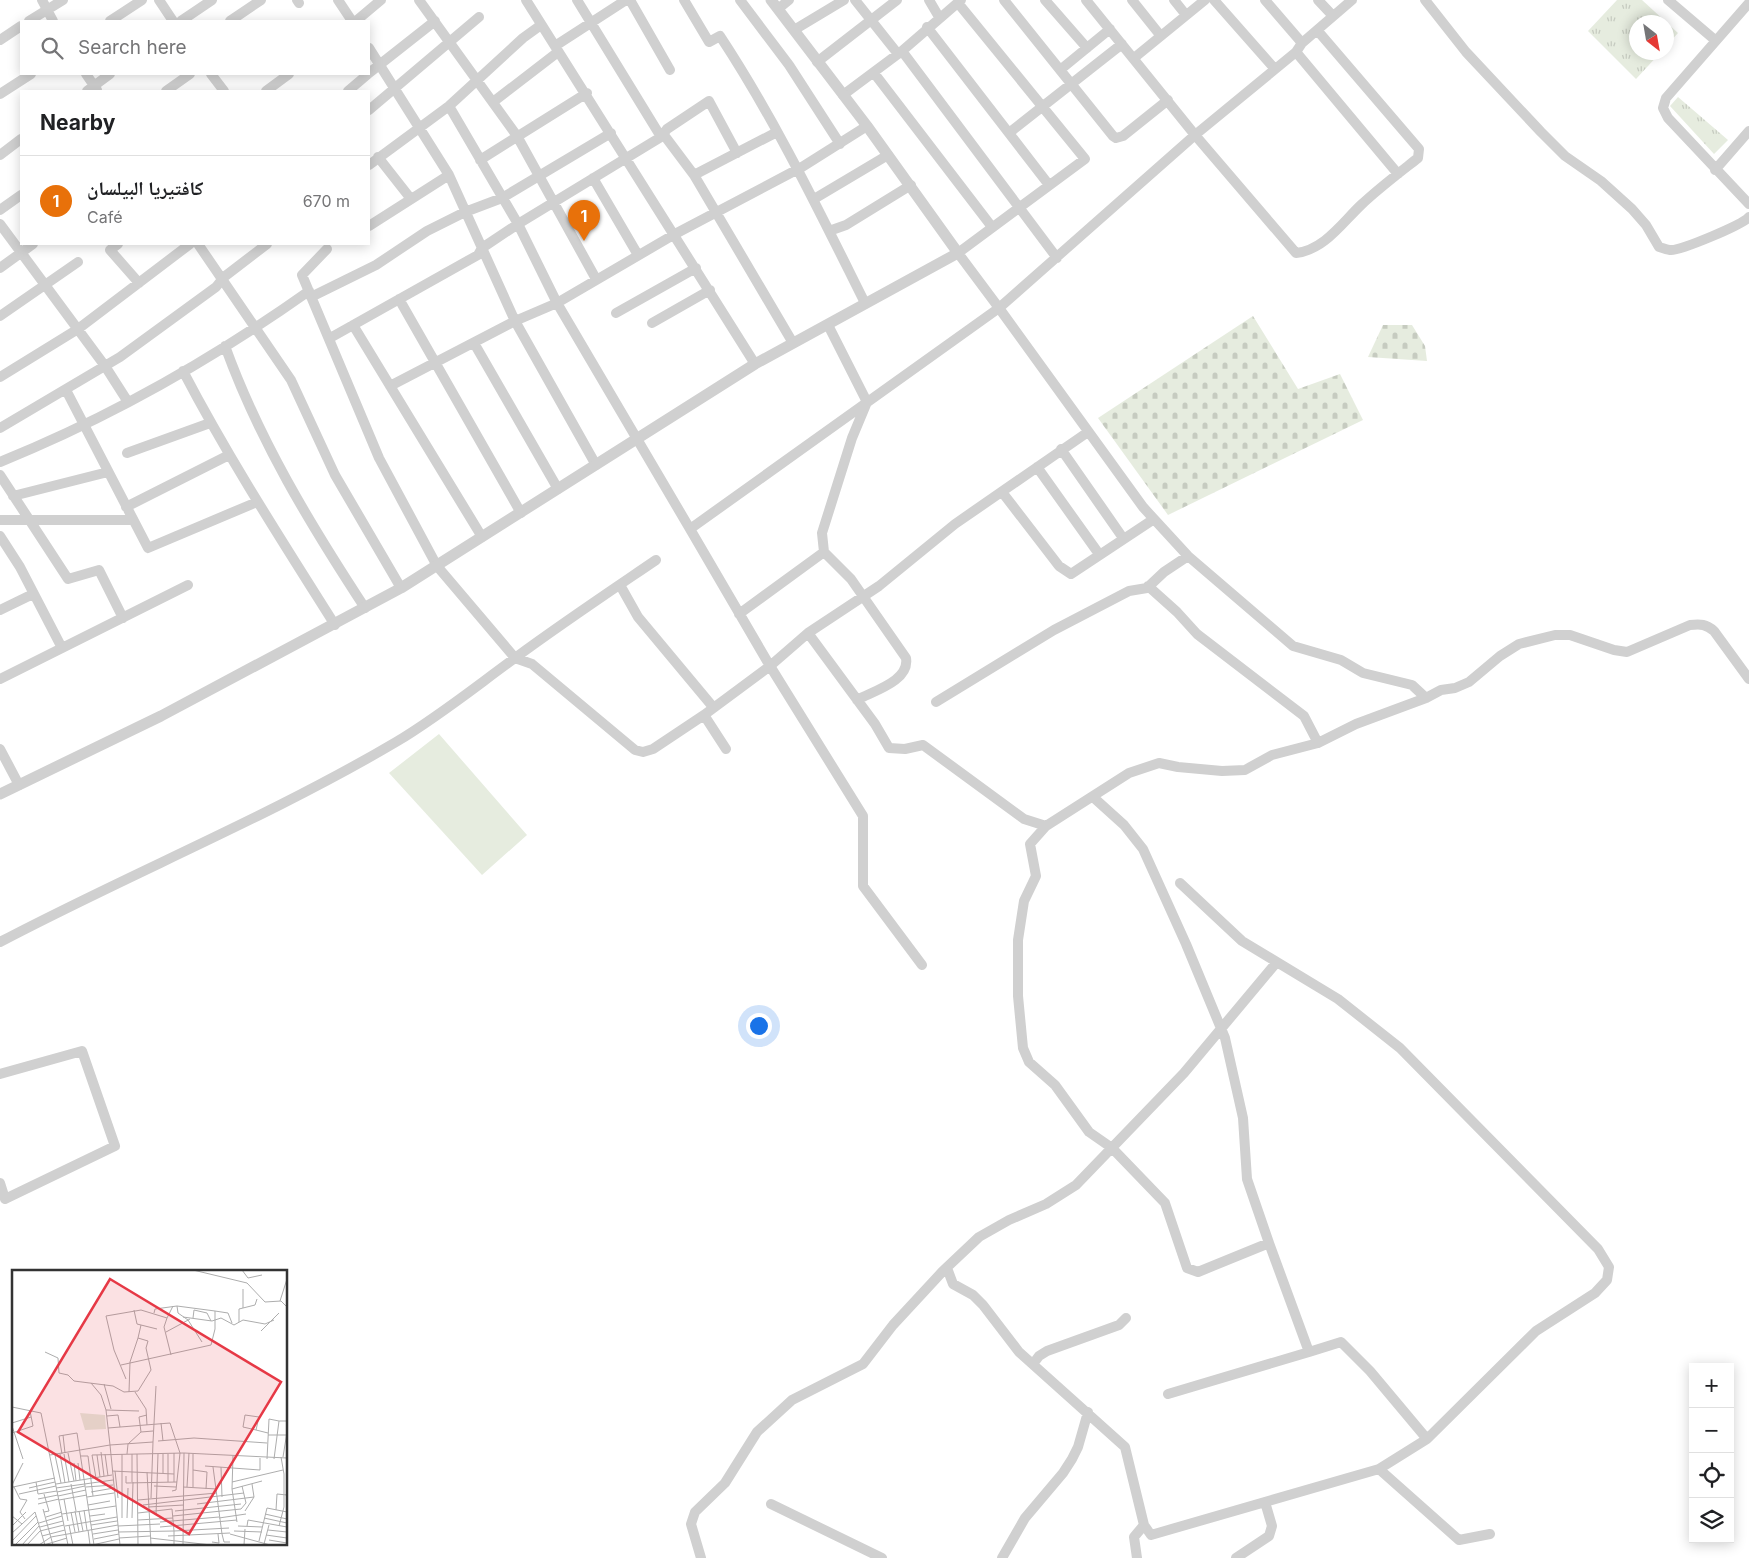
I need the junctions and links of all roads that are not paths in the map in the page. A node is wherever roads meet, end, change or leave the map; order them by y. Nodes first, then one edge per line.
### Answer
1 (42, 0) edge
2 (63, 0) edge
3 (142, 0) edge
4 (158, 0) edge
5 (212, 0) edge
6 (261, 0) edge
7 (338, 0) edge
8 (381, 0) edge
9 (419, 0) edge
10 (526, 0) edge
11 (577, 0) edge
12 (628, 0) edge
13 (684, 0) edge
14 (740, 0) edge
15 (789, 0) edge
16 (844, 0) edge
17 (855, 0) edge
18 (897, 0) edge
19 (929, 0) edge
20 (1004, 0) edge
21 (1045, 0) edge
22 (1086, 0) edge
23 (1132, 0) edge
24 (1174, 0) edge
25 (1205, 0) edge
26 (1214, 0) edge
27 (1265, 0) edge
28 (1318, 0) edge
29 (1352, 0) edge
30 (1425, 0) edge
31 (1668, 0) edge
32 (959, 1) edge
33 (1749, 3) edge
34 (775, 4) edge
35 (46, 10) junction
36 (1186, 15) junction
37 (1333, 16) junction
38 (480, 17) dead end
39 (939, 17) junction
40 (31, 20) edge
41 (52, 20) edge
42 (112, 20) edge
43 (171, 20) edge
44 (182, 20) edge
45 (231, 20) edge
46 (351, 20) edge
47 (357, 20) edge
48 (435, 21) junction
49 (872, 21) junction
50 (591, 23) junction
51 (541, 25) junction
52 (20, 27) edge
53 (927, 27) junction
54 (1110, 29) junction
55 (794, 30) junction
56 (1318, 30) junction
57 (1160, 35) junction
58 (0, 40) edge
59 (1715, 40) junction
60 (450, 41) junction
61 (1122, 44) junction
62 (1087, 48) junction
63 (1299, 48) junction
64 (556, 49) junction
65 (370, 50) edge
66 (900, 52) junction
67 (1134, 58) junction
68 (817, 62) junction
69 (379, 64) junction
70 (1274, 68) junction
71 (670, 70) dead end
72 (1060, 70) junction
73 (370, 73) edge
74 (874, 73) junction
75 (29, 75) edge
76 (86, 75) edge
77 (109, 75) edge
78 (189, 75) edge
79 (213, 75) edge
80 (288, 75) edge
81 (368, 75) edge
82 (477, 80) junction
83 (1072, 84) junction
84 (394, 88) junction
85 (93, 90) edge
86 (167, 90) edge
87 (223, 90) edge
88 (267, 90) edge
89 (349, 90) edge
90 (586, 93) junction
91 (0, 94) edge
92 (843, 95) junction
93 (1168, 100) junction
94 (493, 102) junction
95 (449, 106) junction
96 (1043, 106) junction
97 (370, 109) edge
98 (867, 126) junction
99 (419, 128) junction
100 (1749, 131) edge
101 (611, 132) junction
102 (777, 132) junction
103 (1009, 134) junction
104 (1196, 135) junction
105 (517, 136) junction
106 (663, 136) junction
107 (20, 140) edge
108 (840, 144) junction
109 (737, 153) junction
110 (0, 155) edge
111 (888, 155) junction
112 (378, 157) junction
113 (627, 158) junction
114 (480, 160) junction
115 (370, 164) edge
116 (797, 170) junction
117 (1715, 170) junction
118 (1398, 174) junction
119 (449, 175) junction
120 (694, 175) junction
121 (540, 176) junction
122 (593, 178) junction
123 (911, 185) junction
124 (1049, 185) junction
125 (20, 196) edge
126 (502, 198) junction
127 (411, 199) junction
128 (814, 199) junction
129 (554, 202) junction
130 (1749, 204) edge
131 (1020, 206) junction
132 (0, 210) edge
133 (465, 212) junction
134 (715, 212) junction
135 (1749, 217) edge
136 (0, 224) edge
137 (518, 224) junction
138 (370, 225) edge
139 (992, 228) junction
140 (829, 230) junction
141 (675, 234) junction
142 (32, 245) edge
143 (117, 245) edge
144 (189, 245) edge
145 (199, 245) edge
146 (267, 245) edge
147 (482, 248) junction
148 (326, 249) dead end
149 (20, 253) junction
150 (958, 253) junction
151 (638, 255) junction
152 (1057, 258) junction
153 (78, 262) dead end
154 (0, 268) edge
155 (696, 268) junction
156 (596, 278) junction
157 (222, 280) junction
158 (44, 284) junction
159 (139, 284) junction
160 (710, 290) junction
161 (310, 294) junction
162 (399, 298) junction
163 (557, 303) junction
164 (865, 303) junction
165 (999, 308) junction
166 (616, 313) dead end
167 (0, 316) edge
168 (515, 322) junction
169 (652, 323) dead end
170 (828, 324) junction
171 (352, 325) junction
172 (254, 327) junction
173 (78, 329) junction
174 (330, 338) junction
175 (474, 342) junction
176 (793, 343) junction
177 (225, 346) junction
178 (436, 362) junction
179 (755, 364) junction
180 (105, 366) junction
181 (184, 371) junction
182 (0, 377) edge
183 (390, 386) junction
184 (66, 390) junction
185 (128, 402) junction
186 (867, 402) junction
187 (210, 423) junction
188 (85, 425) junction
189 (0, 428) edge
190 (1088, 432) junction
191 (637, 439) junction
192 (1061, 449) junction
193 (126, 454) dead end
194 (229, 455) junction
195 (0, 462) edge
196 (596, 465) junction
197 (1037, 467) junction
198 (108, 472) junction
199 (0, 475) edge
200 (558, 489) junction
201 (1002, 492) junction
202 (13, 496) junction
203 (258, 502) junction
204 (126, 507) junction
205 (521, 513) junction
206 (1154, 519) junction
207 (0, 520) edge
208 (28, 520) junction
209 (133, 520) junction
210 (690, 529) junction
211 (0, 536) edge
212 (482, 538) junction
213 (1123, 538) junction
214 (824, 552) junction
215 (1099, 554) junction
216 (1188, 556) junction
217 (656, 560) dead end
218 (437, 566) junction
219 (188, 585) dead end
220 (620, 585) junction
221 (1148, 586) junction
222 (401, 588) junction
223 (33, 594) junction
224 (863, 596) junction
225 (365, 608) junction
226 (0, 610) edge
227 (739, 614) junction
228 (123, 618) junction
229 (335, 625) junction
230 (808, 633) junction
231 (62, 648) junction
232 (515, 658) junction
233 (770, 666) junction
234 (1749, 678) edge
235 (0, 679) edge
236 (1426, 698) junction
237 (856, 700) junction
238 (936, 702) dead end
239 (713, 707) junction
240 (704, 715) junction
241 (1318, 744) junction
242 (0, 749) edge
243 (726, 749) dead end
244 (20, 785) junction
245 (0, 794) edge
246 (1093, 797) junction
247 (1046, 826) junction
248 (1180, 883) dead end
249 (0, 942) edge
250 (1276, 963) junction
251 (922, 965) dead end
252 (1222, 1028) junction
253 (0, 1074) edge
254 (1112, 1148) junction
255 (0, 1183) edge
256 (1269, 1243) junction
257 (947, 1268) junction
258 (1126, 1318) dead end
259 (1309, 1352) junction
260 (1033, 1364) junction
261 (1168, 1394) dead end
262 (1088, 1412) junction
263 (1427, 1439) junction
264 (1379, 1469) junction
265 (1265, 1502) junction
266 (771, 1504) dead end
267 (1144, 1525) junction
268 (1490, 1534) dead end
269 (701, 1558) edge
270 (882, 1558) edge
271 (1002, 1558) edge
272 (1137, 1558) edge
273 (1236, 1558) edge

1 - 35 street
2 - 35 street
3 - 42 street
4 - 43 street
5 - 44 street
6 - 45 street
7 - 46 street
8 - 47 street
9 - 48 street
10 - 51 street
11 - 50 street
12 - 50 street
12 - 71 street
13 - 102 street
14 - 108 street
15 - 34 street
16 - 55 street
17 - 49 street
18 - 49 street
19 - 39 street
20 - 72 street
21 - 62 street
22 - 54 street
23 - 57 street
24 - 36 street
25 - 36 street
26 - 70 street
27 - 63 street
28 - 37 street
29 - 37 street
30 - 135 street
31 - 59 street
32 - 39 street
32 - 96 street
33 - 59 street
34 - 55 street
35 - 40 street
35 - 41 street
36 - 57 street
37 - 56 street
38 - 60 street
39 - 53 street
48 - 60 street
48 - 69 street
49 - 66 street
49 - 68 street
50 - 64 street
50 - 106 street
51 - 64 street
51 - 82 street
52 - 58 street
53 - 66 street
53 - 103 street
54 - 61 street
54 - 62 street
55 - 68 street
56 - 63 street
56 - 118 street
57 - 67 street
59 - 117 street
60 - 82 street
60 - 84 street
61 - 67 street
61 - 83 street
62 - 72 street
63 - 70 street
63 - 118 street
64 - 90 street
64 - 94 street
65 - 69 street
66 - 74 street
66 - 131 street
67 - 93 street
68 - 92 street
69 - 73 street
69 - 84 street
70 - 104 street
72 - 83 street
74 - 92 street
74 - 139 street
75 - 91 street
76 - 85 street
77 - 85 street
78 - 86 street
79 - 87 street
80 - 88 street
81 - 89 street
82 - 94 street
82 - 95 street
83 - 93 street
83 - 96 street
84 - 97 street
84 - 99 street
90 - 101 street
90 - 105 street
92 - 98 street
93 - 104 street
94 - 105 street
95 - 99 street
95 - 114 street
96 - 103 street
96 - 124 street
98 - 108 street
98 - 111 street
99 - 112 street
99 - 119 street
100 - 117 street
101 - 113 street
101 - 121 street
102 - 109 street
102 - 116 street
103 - 124 street
104 - 118 street
104 - 152 street
105 - 114 street
105 - 121 street
106 - 109 street
106 - 113 street
106 - 120 street
107 - 110 street
108 - 116 street
109 - 120 street
111 - 123 street
111 - 128 street
112 - 115 street
112 - 127 street
113 - 122 street
113 - 141 street
114 - 126 street
116 - 128 street
116 - 134 street
117 - 130 street
119 - 127 street
119 - 133 street
120 - 134 street
121 - 126 street
121 - 129 street
122 - 129 street
122 - 151 street
123 - 140 street
123 - 150 street
124 - 131 street
125 - 132 street
126 - 133 street
126 - 137 street
127 - 138 street
128 - 140 street
129 - 137 street
129 - 156 street
131 - 139 street
131 - 152 street
133 - 147 street
133 - 161 street
134 - 141 street
134 - 176 street
136 - 149 street
137 - 147 street
137 - 163 street
139 - 150 street
140 - 164 street
141 - 151 street
141 - 155 street
142 - 149 street
143 - 159 street
144 - 159 street
145 - 157 street
146 - 157 street
147 - 162 street
147 - 168 street
148 - 161 street
149 - 154 street
149 - 158 street
150 - 164 street
150 - 165 street
151 - 156 street
152 - 165 street
153 - 158 street
155 - 160 street
155 - 166 street
156 - 163 street
157 - 172 street
157 - 180 street
158 - 167 street
158 - 173 street
159 - 173 street
160 - 169 street
160 - 179 street
161 - 172 street
161 - 174 street
162 - 171 street
162 - 178 street
163 - 168 street
163 - 191 street
164 - 170 street
165 - 186 street
165 - 190 street
168 - 175 street
168 - 196 street
170 - 176 street
170 - 186 street
171 - 174 street
171 - 183 street
172 - 177 street
172 - 222 street
173 - 180 street
173 - 182 street
174 - 218 street
175 - 178 street
175 - 200 street
176 - 179 street
177 - 181 street
177 - 225 street
178 - 183 street
178 - 205 street
179 - 191 street
180 - 184 street
180 - 185 street
181 - 185 street
181 - 187 street
183 - 212 street
184 - 188 street
184 - 189 street
185 - 188 street
186 - 210 street
186 - 214 street
187 - 193 street
187 - 194 street
188 - 195 street
188 - 198 street
190 - 192 street
190 - 206 street
191 - 196 street
191 - 210 street
192 - 197 street
192 - 213 street
194 - 203 street
194 - 204 street
196 - 200 street
197 - 201 street
197 - 215 street
198 - 202 street
198 - 204 street
199 - 202 street
200 - 205 street
201 - 215 street
201 - 224 street
202 - 208 street
203 - 209 street
203 - 229 street
204 - 209 street
205 - 212 street
206 - 213 street
206 - 216 street
207 - 208 street
208 - 209 street
208 - 228 street
210 - 227 street
211 - 223 street
212 - 218 street
213 - 215 street
214 - 224 street
214 - 227 street
216 - 221 street
216 - 236 street
217 - 220 street
218 - 222 street
218 - 232 street
219 - 228 street
220 - 232 street
220 - 239 street
221 - 238 street
221 - 241 street
222 - 225 street
223 - 226 street
223 - 231 street
224 - 230 street
224 - 237 street
225 - 229 street
227 - 233 street
228 - 231 street
229 - 244 street
230 - 233 street
230 - 237 street
231 - 235 street
232 - 240 street
232 - 249 street
233 - 239 street
233 - 251 street
234 - 236 street
236 - 241 street
237 - 247 street
239 - 240 street
240 - 243 street
241 - 246 street
242 - 244 street
244 - 245 street
246 - 247 street
246 - 252 street
247 - 254 street
248 - 250 street
250 - 252 street
250 - 263 street
252 - 254 street
252 - 256 street
253 - 255 street
254 - 256 street
254 - 257 street
256 - 259 street
257 - 260 street
257 - 269 street
258 - 260 street
259 - 261 street
259 - 263 street
260 - 262 street
262 - 267 street
262 - 271 street
263 - 264 street
264 - 265 street
264 - 268 street
265 - 267 street
265 - 273 street
266 - 270 street
267 - 272 street

